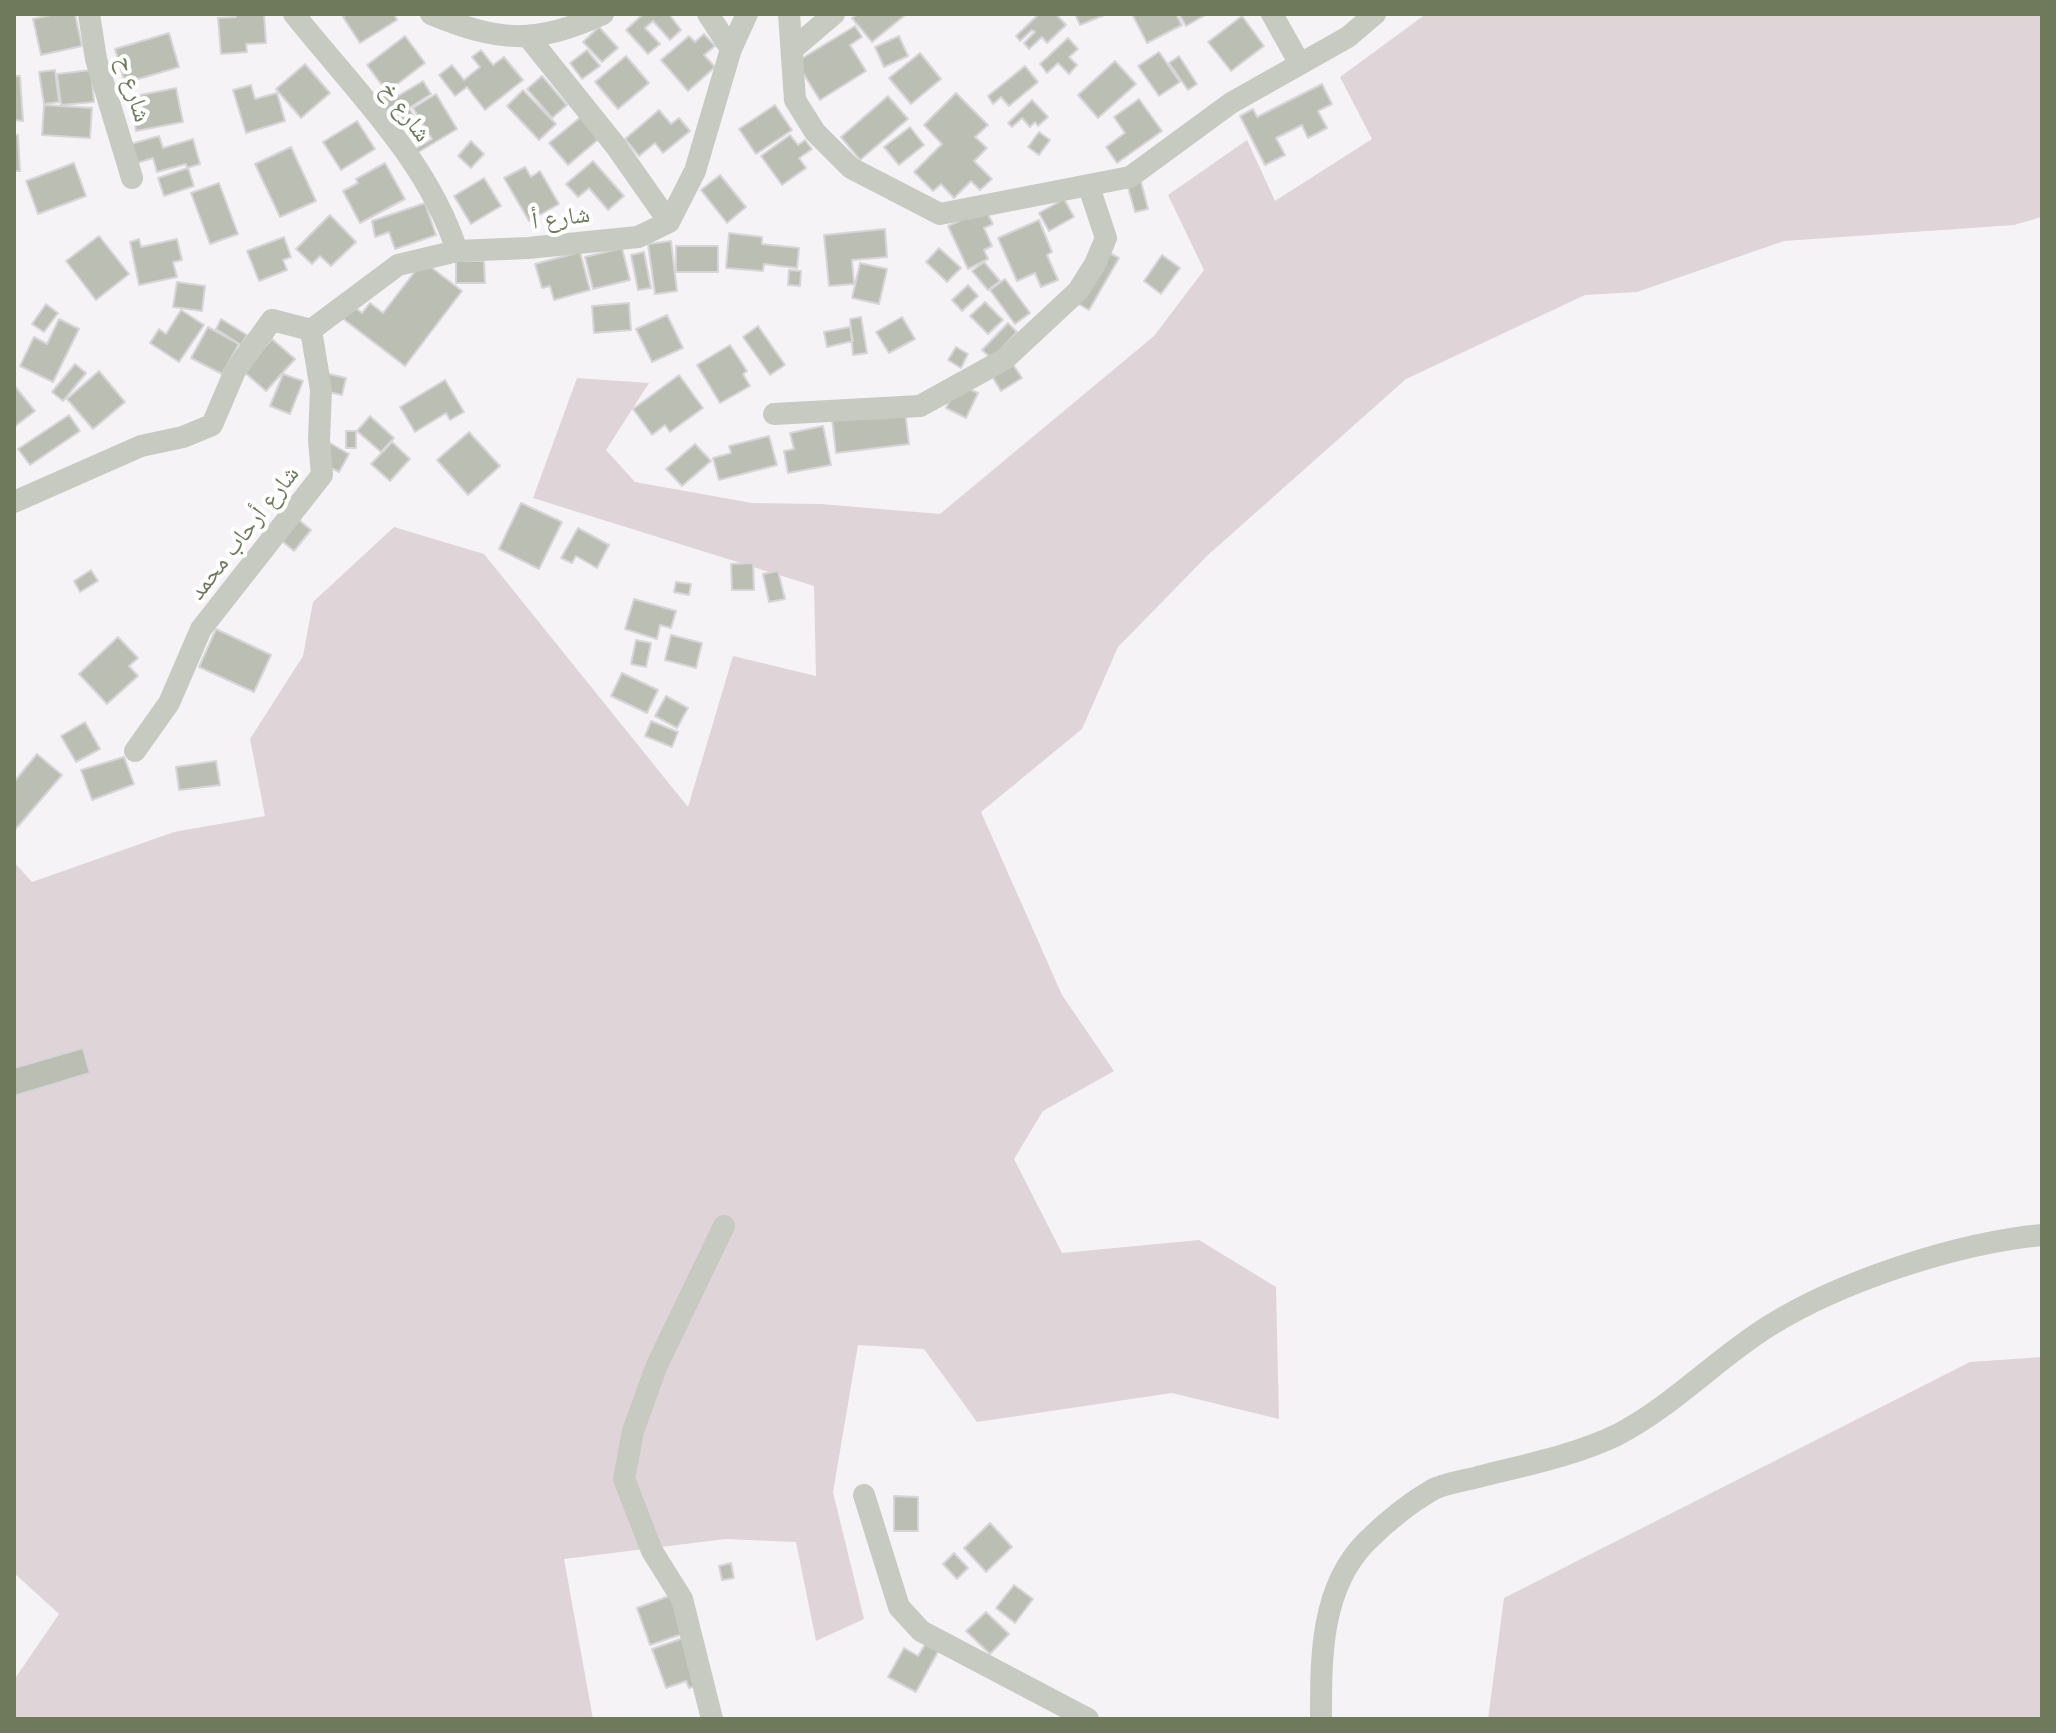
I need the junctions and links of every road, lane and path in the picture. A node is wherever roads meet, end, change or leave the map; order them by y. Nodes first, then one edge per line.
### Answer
1 (89, 14) edge
2 (294, 14) edge
3 (431, 14) edge
4 (603, 14) edge
5 (708, 14) edge
6 (747, 14) edge
7 (789, 14) edge
8 (834, 14) edge
9 (1272, 14) edge
10 (1375, 14) edge
11 (530, 39) junction
12 (731, 49) junction
13 (793, 49) junction
14 (1300, 64) junction
15 (132, 178) dead end
16 (1089, 187) junction
17 (669, 222) junction
18 (457, 251) junction
19 (311, 330) junction
20 (774, 414) dead end
21 (14, 502) edge
22 (135, 751) dead end
23 (724, 1226) dead end
24 (2042, 1235) edge
25 (864, 1495) dead end
26 (712, 1719) edge
27 (1088, 1719) edge
28 (1321, 1719) edge

1 - 15 street, شارع ح
2 - 18 street, شارع خ
3 - 11 street
4 - 11 street
5 - 12 street
6 - 12 street
7 - 13 street
8 - 13 street
9 - 14 street
10 - 14 street
11 - 17 street
12 - 17 street
13 - 16 street
14 - 16 street
16 - 20 street
17 - 18 street, شارع أ
18 - 19 street, شارع أ
19 - 21 street
19 - 22 street, شارع أرحاب محمد
23 - 26 street
24 - 28 street
25 - 27 street

